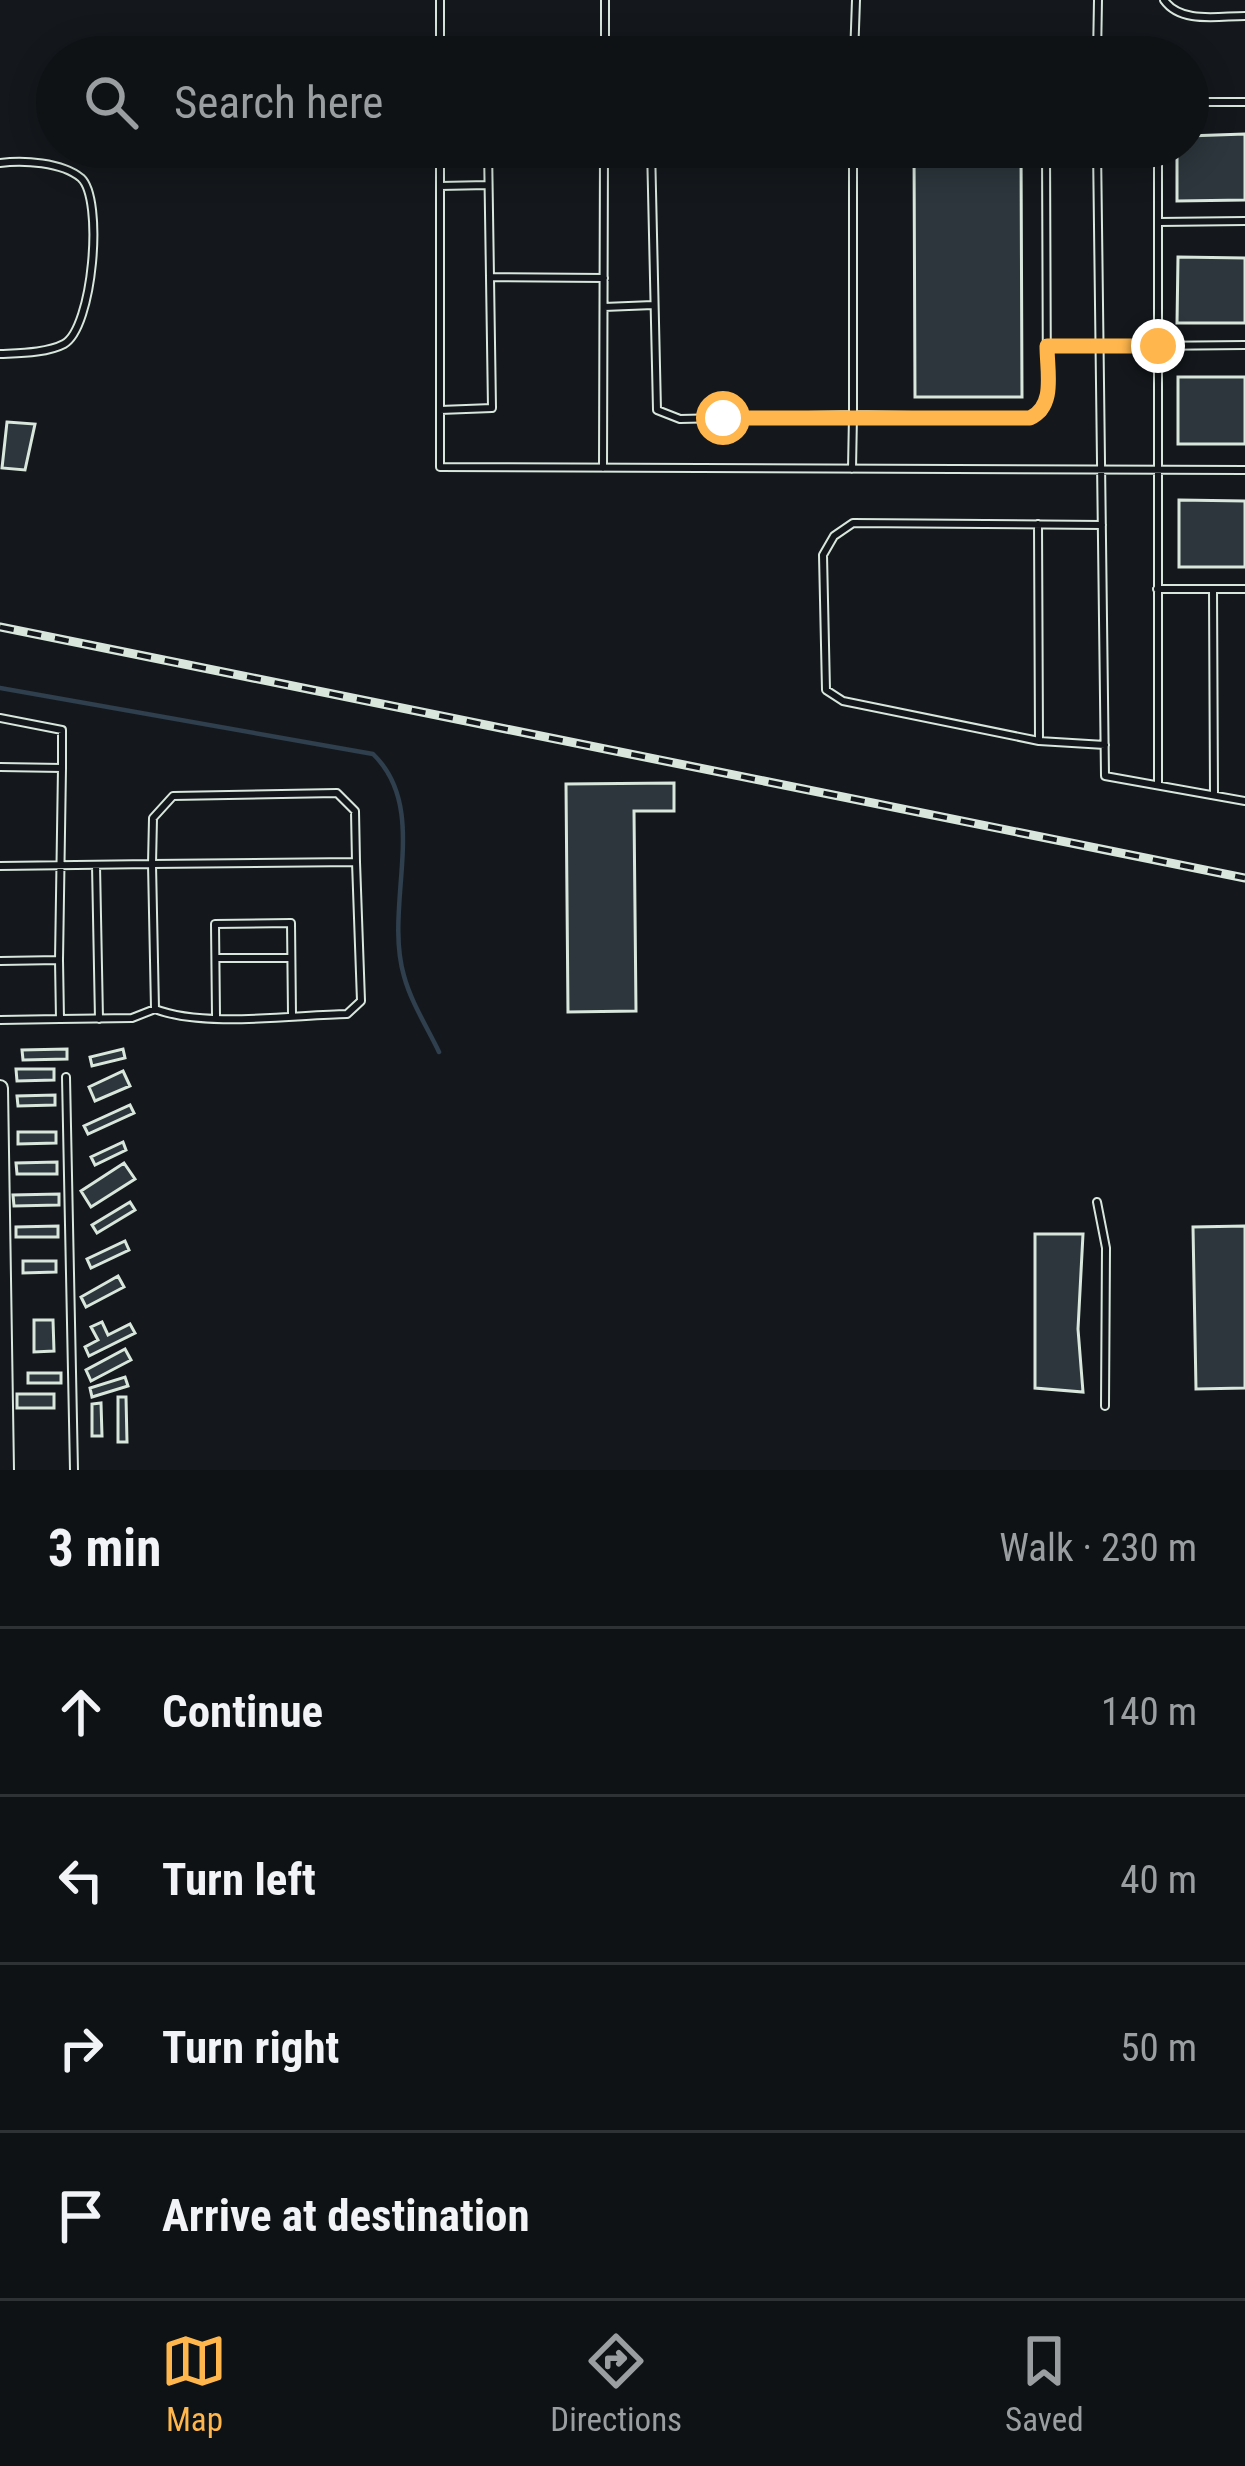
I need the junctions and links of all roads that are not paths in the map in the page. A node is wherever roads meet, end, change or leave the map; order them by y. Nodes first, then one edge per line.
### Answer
1 (440, 0) edge
2 (605, 0) edge
3 (856, 0) edge
4 (1098, 0) edge
5 (1164, 0) edge
6 (1245, 16) edge
7 (440, 36) edge
8 (605, 36) edge
9 (855, 36) edge
10 (1097, 36) edge
11 (1245, 101) edge
12 (1209, 102) edge
13 (0, 163) edge
14 (36, 164) edge
15 (51, 168) edge
16 (440, 168) edge
17 (488, 168) edge
18 (604, 168) edge
19 (651, 168) edge
20 (853, 168) edge
21 (1046, 168) edge
22 (1097, 168) edge
23 (1158, 168) edge
24 (488, 185) junction
25 (440, 186) junction
26 (1245, 221) edge
27 (1158, 222) junction
28 (490, 277) junction
29 (604, 278) junction
30 (653, 305) junction
31 (604, 307) junction
32 (1245, 345) edge
33 (1047, 346) junction
34 (1100, 346) junction
35 (1158, 346) junction
36 (0, 354) edge
37 (440, 410) junction
38 (853, 415) junction
39 (603, 468) junction
40 (852, 469) junction
41 (1245, 470) edge
42 (1101, 471) junction
43 (1156, 471) junction
44 (1038, 524) junction
45 (1102, 526) junction
46 (1213, 589) junction
47 (1245, 589) edge
48 (1156, 590) junction
49 (0, 718) edge
50 (1039, 741) junction
51 (1105, 745) junction
52 (0, 767) edge
53 (62, 768) junction
54 (1158, 785) junction
55 (1214, 795) junction
56 (1245, 801) edge
57 (356, 862) junction
58 (152, 864) junction
59 (58, 865) junction
60 (96, 865) junction
61 (0, 866) edge
62 (216, 958) junction
63 (292, 958) junction
64 (59, 960) junction
65 (0, 961) edge
66 (155, 1009) junction
67 (216, 1016) junction
68 (292, 1016) junction
69 (60, 1019) junction
70 (99, 1019) junction
71 (0, 1020) edge
72 (66, 1077) dead end
73 (0, 1089) edge
74 (1097, 1202) dead end
75 (2, 1276) edge
76 (1105, 1406) dead end
77 (5, 1470) edge
78 (74, 1470) edge

1 - 7 lane
2 - 8 lane
3 - 9 lane
4 - 10 lane
5 - 6 lane
11 - 12 lane
13 - 14 lane
15 - 36 lane
16 - 25 lane
17 - 24 lane
18 - 29 lane
19 - 30 lane
20 - 38 lane
21 - 33 lane
22 - 34 lane
23 - 27 lane
24 - 25 lane
24 - 28 lane
25 - 37 lane
26 - 27 lane
27 - 35 lane
28 - 29 lane
28 - 37 lane
29 - 31 lane
30 - 31 lane
30 - 38 lane
31 - 39 lane
32 - 35 lane
33 - 34 lane
33 - 38 lane
34 - 35 lane
34 - 42 lane
35 - 43 lane
37 - 39 lane
38 - 40 lane
39 - 40 lane
40 - 42 lane
41 - 43 lane
42 - 43 lane
42 - 45 lane
43 - 48 lane
44 - 45 lane
44 - 50 lane
44 - 50 lane
45 - 51 lane
46 - 47 lane
46 - 48 lane
46 - 55 lane
48 - 54 lane
49 - 53 lane
50 - 51 lane
51 - 54 lane
52 - 53 lane
53 - 59 lane
54 - 55 lane
55 - 56 lane
57 - 58 lane
57 - 58 lane
57 - 68 lane
58 - 60 lane
58 - 66 lane
59 - 60 lane
59 - 61 lane
59 - 64 lane
60 - 70 lane
62 - 63 lane
62 - 63 lane
62 - 67 lane
63 - 68 lane
64 - 65 lane
64 - 69 lane
66 - 67 lane
66 - 70 lane
67 - 68 lane
69 - 70 lane
69 - 71 lane
72 - 78 lane
73 - 75 street
74 - 76 lane
75 - 77 street

